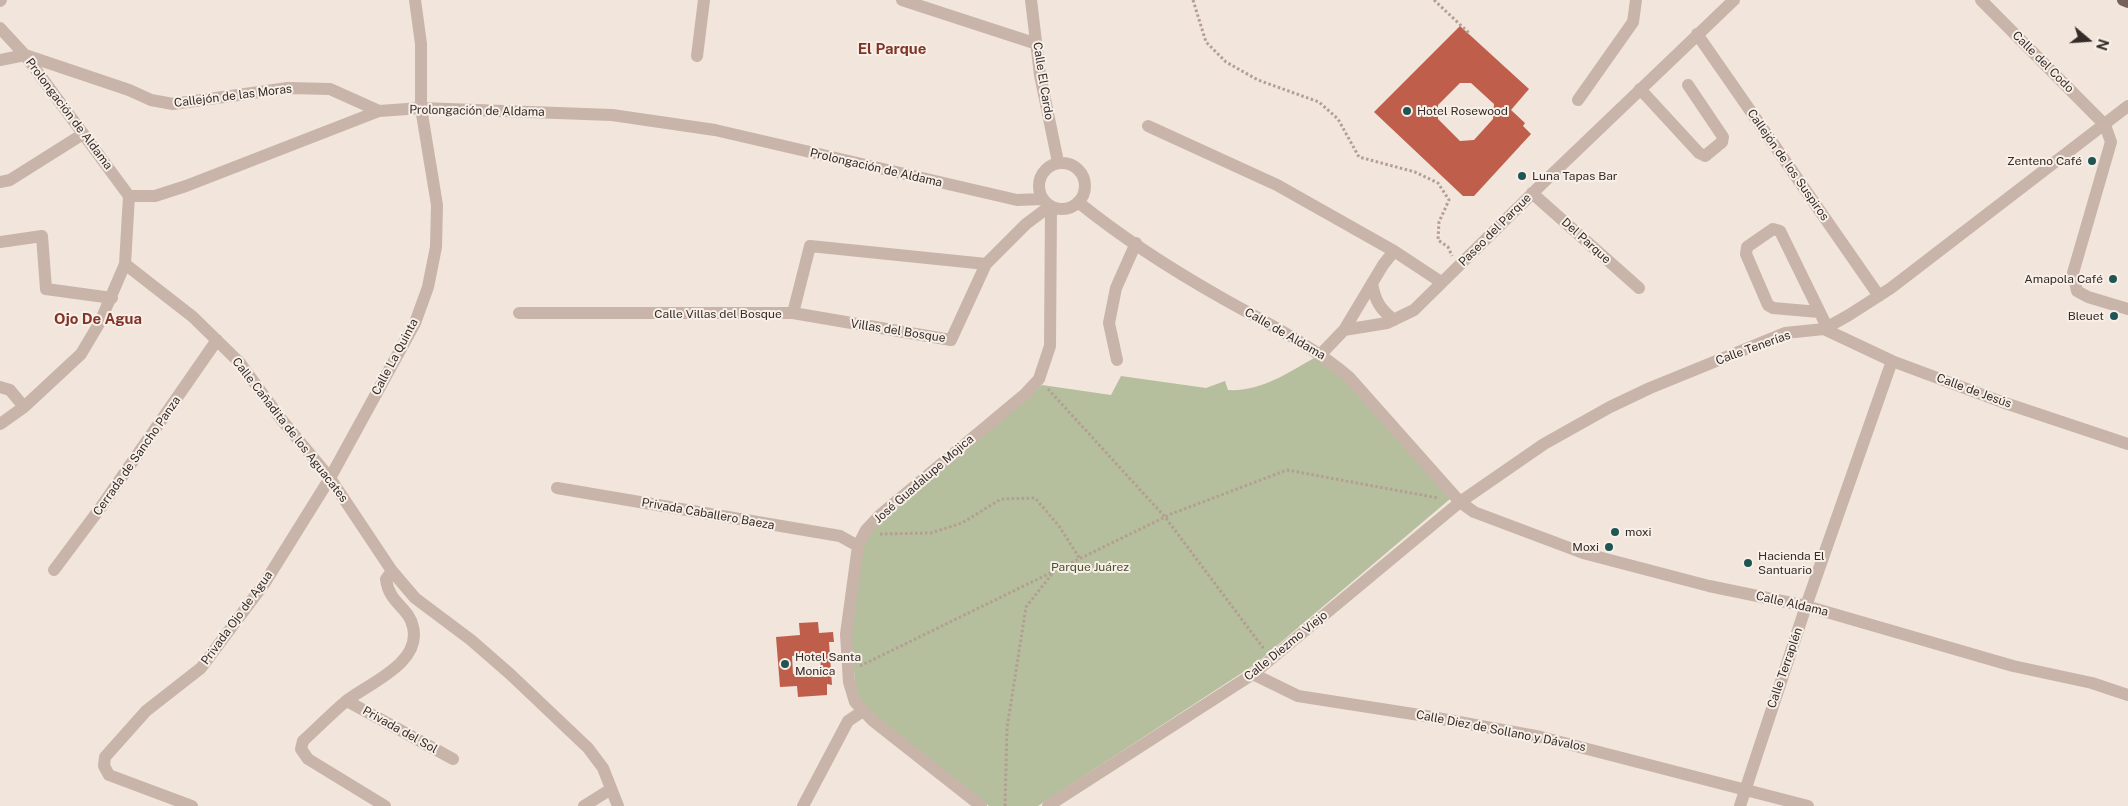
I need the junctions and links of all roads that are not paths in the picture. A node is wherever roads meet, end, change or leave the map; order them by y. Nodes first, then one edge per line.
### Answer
1 (415, 0) edge
2 (704, 0) edge
3 (902, 0) edge
4 (1031, 0) edge
5 (1636, 0) edge
6 (1734, 0) edge
7 (1981, 0) edge
8 (2123, 0) edge
9 (2128, 2) edge
10 (0, 28) edge
11 (1697, 34) junction
12 (1037, 44) junction
13 (25, 55) junction
14 (697, 56) dead end
15 (0, 60) edge
16 (1688, 85) dead end
17 (1640, 89) junction
18 (1578, 100) dead end
19 (2128, 106) edge
20 (421, 108) junction
21 (379, 111) junction
22 (2105, 125) junction
23 (1148, 126) dead end
24 (83, 134) junction
25 (1058, 162) junction
26 (0, 182) edge
27 (1532, 193) junction
28 (129, 196) junction
29 (1078, 202) junction
30 (1048, 204) junction
31 (0, 242) edge
32 (1136, 243) junction
33 (1394, 251) junction
34 (125, 264) junction
35 (986, 264) junction
36 (1441, 282) junction
37 (1372, 283) junction
38 (1639, 288) dead end
39 (1879, 296) junction
40 (112, 298) junction
41 (2128, 309) edge
42 (1820, 312) junction
43 (519, 313) dead end
44 (793, 313) junction
45 (1394, 320) junction
46 (1825, 328) junction
47 (1344, 330) junction
48 (217, 340) junction
49 (1322, 354) junction
50 (1117, 360) dead end
51 (1892, 361) junction
52 (0, 387) edge
53 (24, 407) junction
54 (0, 424) edge
55 (2128, 444) edge
56 (330, 478) junction
57 (556, 488) dead end
58 (1460, 502) junction
59 (858, 546) junction
60 (54, 570) dead end
61 (392, 571) junction
62 (1806, 606) junction
63 (1253, 674) junction
64 (2128, 695) edge
65 (347, 701) junction
66 (863, 711) junction
67 (453, 759) dead end
68 (612, 789) junction
69 (1744, 791) junction
70 (184, 805) edge
71 (385, 806) edge
72 (584, 806) edge
73 (618, 806) edge
74 (803, 806) edge
75 (981, 806) edge
76 (1048, 806) edge
77 (1740, 806) edge
78 (1808, 806) edge

1 - 20 street, Calle La Quinta
2 - 14 street
3 - 12 street
4 - 12 street, Calle El Cardo
5 - 18 street
6 - 11 street, Paseo del Parque
7 - 22 street, Calle del Codo
8 - 9 main road
10 - 13 street, Prolongación de Aldama
11 - 17 street, Paseo del Parque
11 - 39 street, Callejón de los Suspiros
12 - 25 street, Calle El Cardo
13 - 15 street, Callejón de las Moras
13 - 21 street, Callejón de las Moras
13 - 24 street, Prolongación de Aldama
16 - 17 street
17 - 27 street, Paseo del Parque
19 - 22 street, Calle Tenerías
20 - 21 street, Prolongación de Aldama
20 - 30 street, Prolongación de Aldama
20 - 56 street, Calle La Quinta
21 - 28 street, Prolongación de Aldama
22 - 39 street, Calle Tenerías
22 - 41 street
23 - 33 street
24 - 26 street
24 - 28 street, Prolongación de Aldama
25 - 29 street
25 - 30 street
27 - 36 street, Paseo del Parque
27 - 38 street, Del Parque
28 - 34 street
29 - 30 street
29 - 32 street, Calle de Aldama
30 - 35 street
30 - 59 street, José Guadalupe Mojica
31 - 40 street
32 - 49 street, Calle de Aldama
32 - 50 street
33 - 36 street
33 - 37 street
34 - 40 street
34 - 48 street, Calle Cañadita de los Aguacates
35 - 44 street, Villas del Bosque
35 - 44 street, Calle Villas del Bosque
36 - 45 street, Paseo del Parque
37 - 45 street
37 - 47 street
39 - 46 street, Calle Tenerías
40 - 53 street
42 - 42 street
42 - 46 street
43 - 44 street, Calle Villas del Bosque
45 - 47 street, Paseo del Parque
46 - 51 street, Calle de Jesús
46 - 58 street, Calle Tenerías
47 - 49 street
48 - 56 street, Calle Cañadita de los Aguacates
48 - 60 street, Cerrada de Sancho Panza
49 - 58 street, Calle de Aldama
51 - 55 street, Calle de Jesús
51 - 62 street, Calle Terraplén
52 - 53 street
53 - 54 street
56 - 61 street, Calle Cañadita de los Aguacates
56 - 70 street, Privada Ojo de Agua
57 - 59 street, Privada Caballero Baeza
58 - 62 street, Calle Aldama
58 - 63 street, Calle Diezmo Viejo
59 - 66 street, José Guadalupe Mojica
61 - 65 street, Privada del Sol
61 - 68 street, Calle Cañadita de los Aguacates
62 - 64 street, Calle Aldama
62 - 69 street, Calle Terraplén
63 - 69 street, Calle Diez de Sollano y Dávalos
63 - 76 street, Calle Diezmo Viejo
65 - 67 street, Privada del Sol
65 - 71 street, Privada del Sol
66 - 74 street
66 - 75 street, José Guadalupe Mojica
68 - 72 street
68 - 73 street, Calle Cañadita de los Aguacates
69 - 77 street, Calle Terraplén
69 - 78 street, Calle Diez de Sollano y Dávalos

